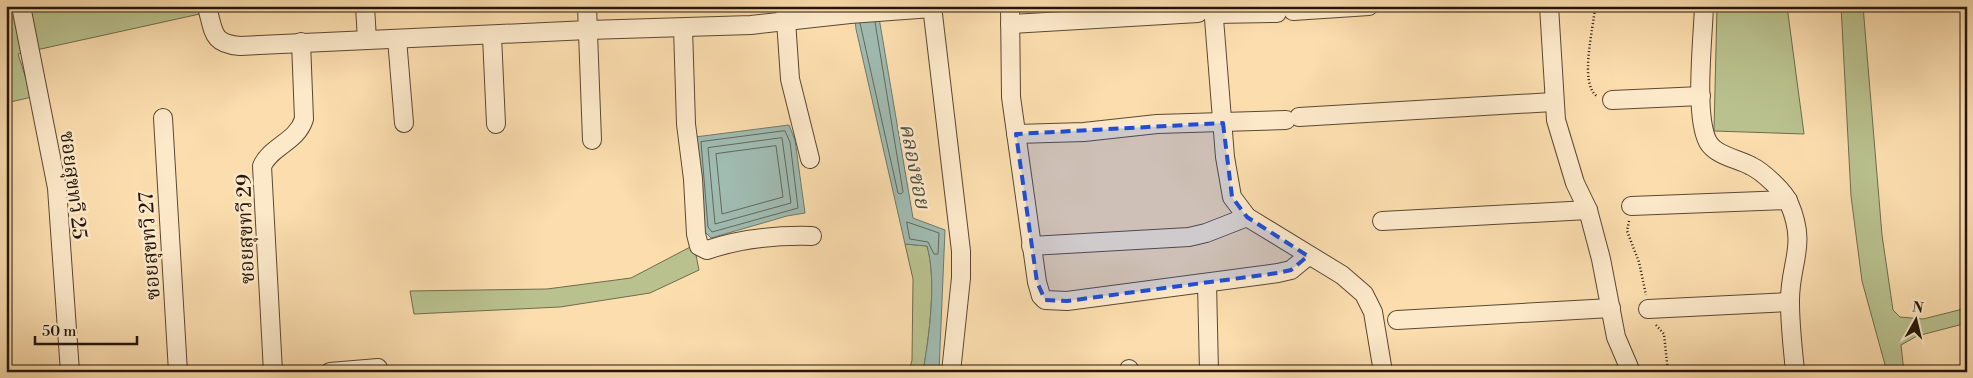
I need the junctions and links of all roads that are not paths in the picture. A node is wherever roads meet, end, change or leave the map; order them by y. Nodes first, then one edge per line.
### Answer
1 (21, 6) edge
2 (365, 6) edge
3 (587, 6) edge
4 (1010, 6) edge
5 (1369, 6) edge
6 (1549, 6) edge
7 (1704, 6) edge
8 (932, 7) edge
9 (208, 11) dead end
10 (1208, 11) edge
11 (785, 14) edge
12 (1010, 24) junction
13 (683, 28) junction
14 (588, 30) junction
15 (492, 36) junction
16 (397, 39) junction
17 (367, 40) junction
18 (301, 42) junction
19 (1701, 96) junction
20 (1612, 100) road end
21 (1553, 102) junction
22 (163, 118) dead end
23 (404, 122) dead end
24 (1223, 123) junction
25 (496, 124) dead end
26 (1016, 134) junction
27 (592, 140) dead end
28 (810, 159) dead end
29 (1788, 200) junction
30 (1631, 206) road end
31 (1588, 210) junction
32 (1247, 217) junction
33 (1382, 221) dead end
34 (812, 236) dead end
35 (1031, 246) junction
36 (1308, 256) junction
37 (1207, 283) junction
38 (1789, 302) junction
39 (1611, 308) junction
40 (1648, 309) road end
41 (1397, 320) dead end
42 (378, 368) dead end
43 (70, 372) edge
44 (178, 372) edge
45 (273, 372) edge
46 (330, 372) edge
47 (951, 372) edge
48 (1209, 372) edge
49 (1383, 372) edge
50 (1631, 372) edge
51 (1795, 372) edge

1 - 43 street, ซอยสุขทวี 25
2 - 17 street
3 - 14 street
4 - 12 street
5 - 10 street
6 - 21 street
7 - 19 street
8 - 11 street
8 - 47 street
9 - 18 street
10 - 12 street
10 - 24 street
11 - 13 street
11 - 28 street
12 - 26 street
13 - 14 street
13 - 34 street
14 - 15 street
14 - 27 street
15 - 16 street
15 - 25 street
16 - 17 street
16 - 23 street
17 - 18 street
18 - 45 street, ซอยสุขทวี 29
19 - 20 street
19 - 29 street
21 - 24 street
21 - 31 street
22 - 44 street, ซอยสุขทวี 27
24 - 26 street
24 - 32 street
26 - 35 street
29 - 30 street
29 - 38 street
31 - 33 street
31 - 39 street
32 - 35 street
32 - 36 street
35 - 37 street
36 - 37 street
36 - 49 street
37 - 48 street
38 - 40 street
38 - 51 street
39 - 41 street
39 - 50 street
42 - 46 street

